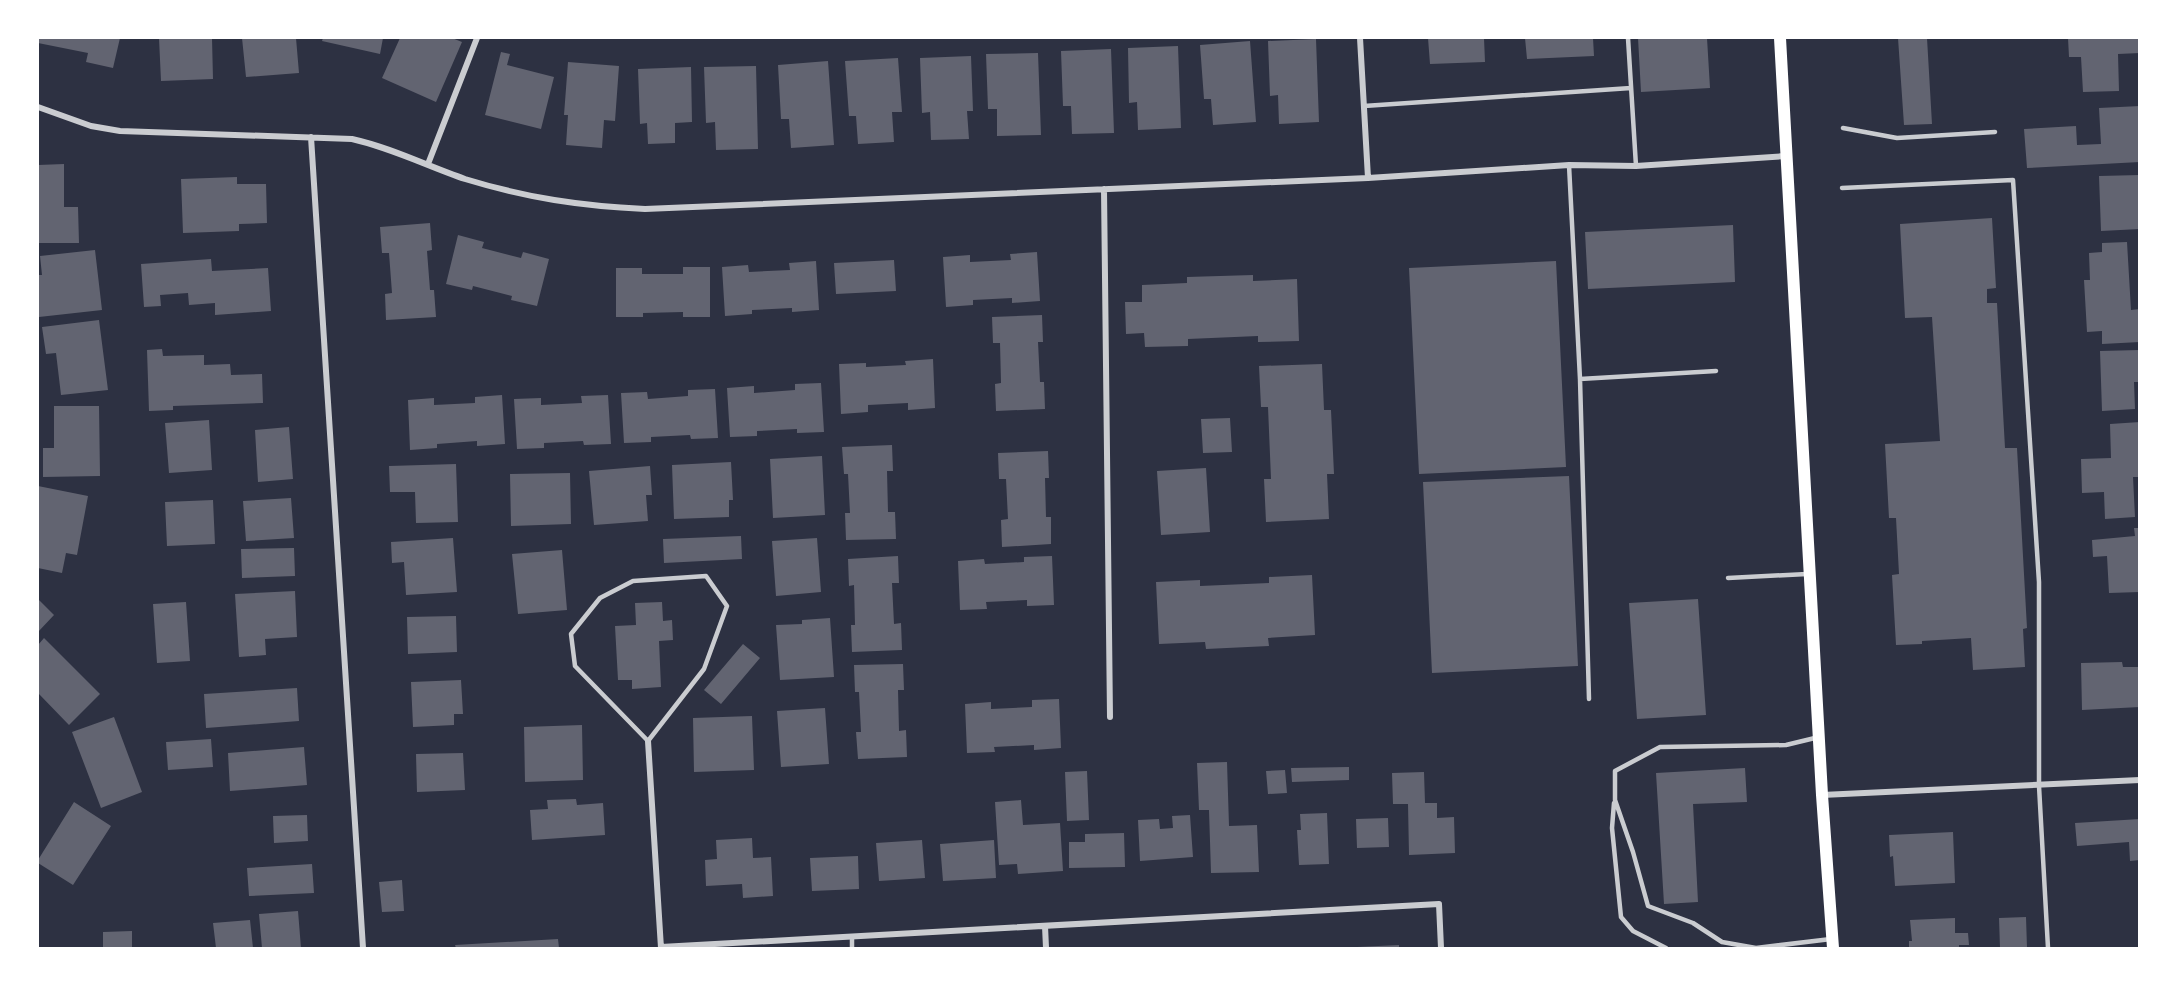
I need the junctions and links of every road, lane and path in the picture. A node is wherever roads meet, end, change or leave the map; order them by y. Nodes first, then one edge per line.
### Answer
1 (477, 38) edge
2 (1360, 38) edge
3 (1628, 38) edge
4 (1780, 38) edge
5 (1632, 88) junction
6 (1364, 106) junction
7 (38, 107) edge
8 (1843, 128) dead end
9 (1995, 132) dead end
10 (311, 137) junction
11 (1786, 156) junction
12 (428, 164) junction
13 (1569, 165) junction
14 (1636, 166) junction
15 (1368, 178) junction
16 (1842, 188) dead end
17 (1104, 189) junction
18 (1716, 371) dead end
19 (1580, 379) junction
20 (1810, 574) junction
21 (1728, 578) dead end
22 (1589, 699) dead end
23 (1110, 717) dead end
24 (1819, 737) junction
25 (648, 741) junction
26 (2139, 780) edge
27 (2039, 786) junction
28 (1822, 795) junction
29 (1615, 800) junction
30 (1045, 926) junction
31 (852, 937) junction
32 (1832, 943) edge
33 (363, 948) edge
34 (661, 948) edge
35 (852, 948) edge
36 (1046, 948) edge
37 (1441, 948) edge
38 (1666, 948) edge
39 (1755, 948) edge
40 (2048, 948) edge

1 - 12 street
2 - 6 street
3 - 5 lane
4 - 11 main road
5 - 6 lane
5 - 14 lane
6 - 15 street
7 - 10 street
8 - 9 lane
10 - 12 street
10 - 33 street
11 - 14 street
11 - 20 main road
12 - 17 street
13 - 14 street
13 - 15 street
13 - 19 lane
15 - 17 street
16 - 27 lane
17 - 23 street
18 - 19 lane
19 - 22 lane
20 - 21 lane
20 - 24 main road
24 - 28 main road
24 - 29 lane
25 - 25 lane
25 - 34 street
26 - 27 street
27 - 28 street
27 - 40 lane
28 - 32 main road
29 - 38 lane
29 - 39 lane
30 - 31 street
30 - 36 street
30 - 37 street
31 - 34 street
31 - 35 lane
32 - 39 lane

